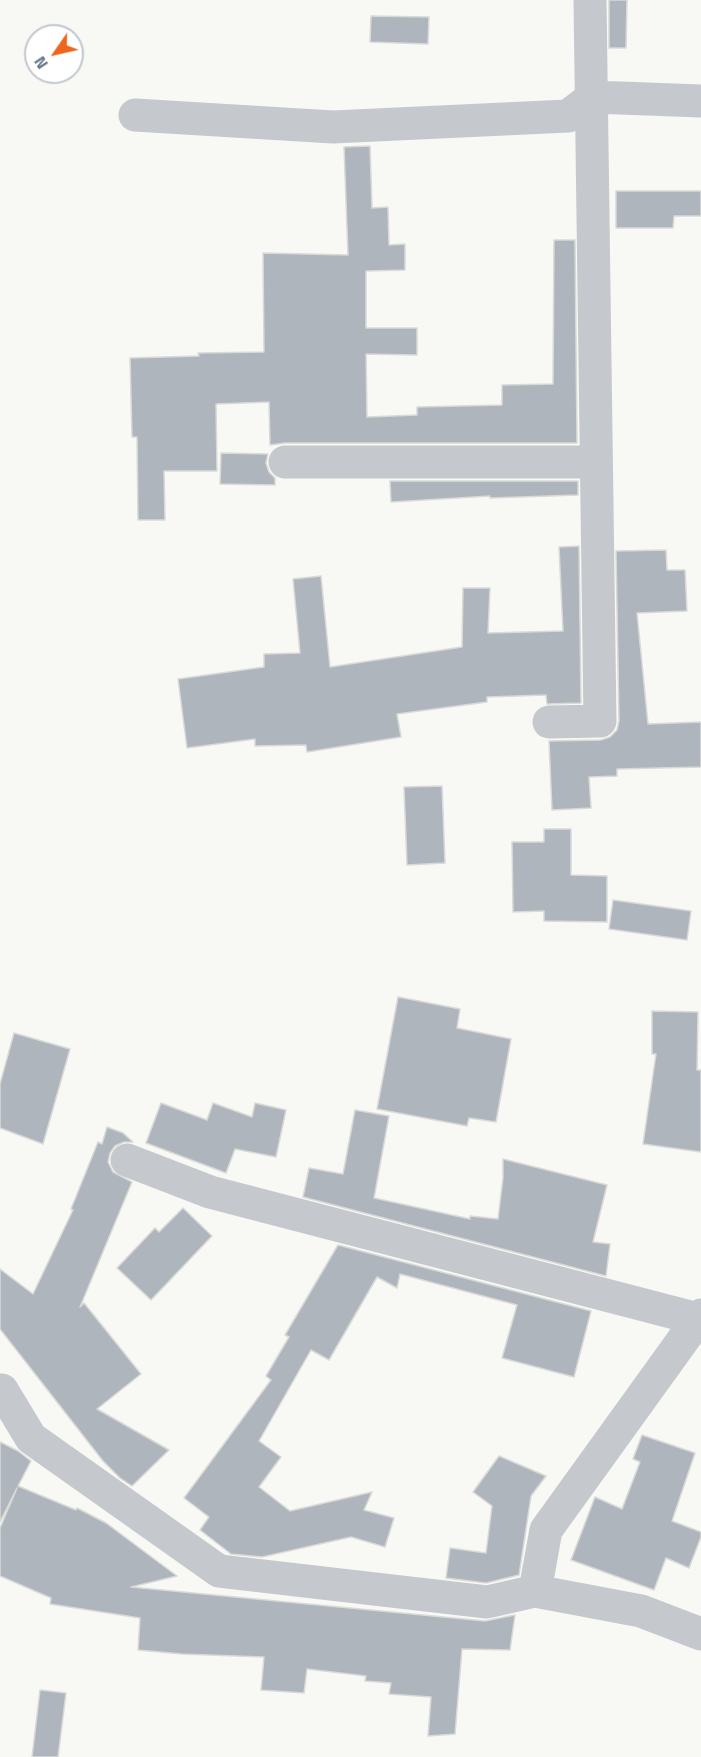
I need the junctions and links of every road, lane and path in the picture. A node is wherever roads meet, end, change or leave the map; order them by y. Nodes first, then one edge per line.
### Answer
1 (590, 0) edge
2 (593, 97) junction
3 (701, 102) edge
4 (135, 116) dead end
5 (285, 462) dead end
6 (596, 462) junction
7 (549, 722) dead end
8 (127, 1160) dead end
9 (699, 1317) edge
10 (0, 1391) edge
11 (535, 1591) junction
12 (701, 1634) edge

1 - 2 street
2 - 3 street
2 - 4 street
2 - 6 street
5 - 6 street
6 - 7 street
8 - 9 street
9 - 11 street
10 - 11 street
11 - 12 street

